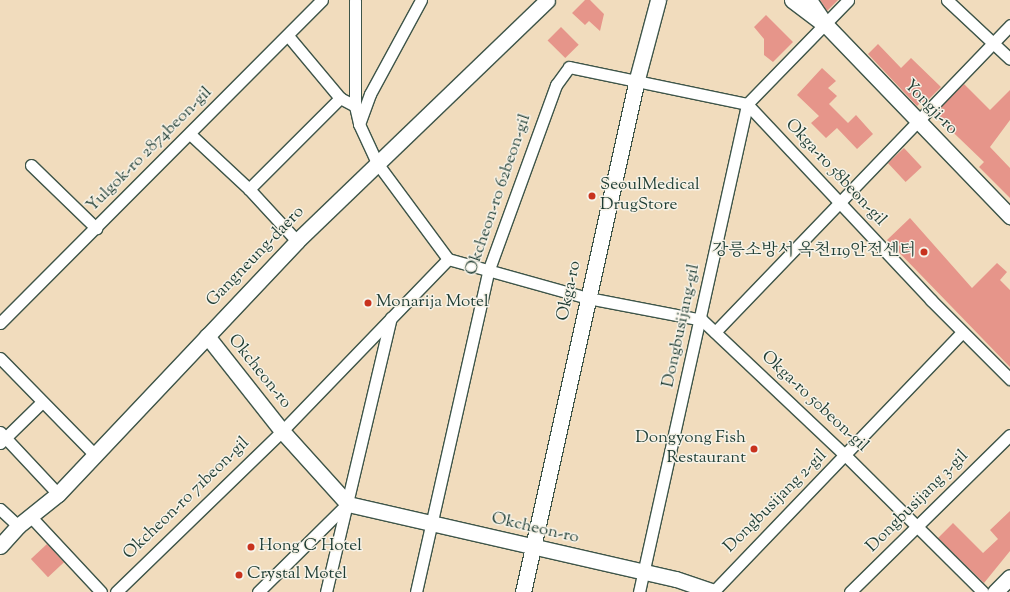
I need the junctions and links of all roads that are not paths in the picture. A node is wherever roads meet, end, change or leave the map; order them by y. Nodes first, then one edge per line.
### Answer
1 (322, 0) edge
2 (354, 0) edge
3 (421, 0) edge
4 (547, 0) edge
5 (658, 0) edge
6 (792, 0) edge
7 (809, 0) edge
8 (848, 0) edge
9 (947, 0) edge
10 (825, 24) junction
11 (1010, 25) edge
12 (288, 36) junction
13 (992, 42) junction
14 (1010, 59) edge
15 (637, 79) junction
16 (340, 98) junction
17 (747, 104) junction
18 (356, 106) junction
19 (916, 120) junction
20 (359, 124) junction
21 (190, 134) junction
22 (377, 163) junction
23 (31, 165) dead end
24 (249, 189) junction
25 (838, 201) junction
26 (1010, 216) edge
27 (96, 228) junction
28 (297, 241) junction
29 (448, 259) junction
30 (489, 269) junction
31 (588, 298) junction
32 (392, 317) junction
33 (702, 320) junction
34 (0, 324) edge
35 (715, 332) junction
36 (962, 332) junction
37 (207, 336) junction
38 (0, 358) edge
39 (1010, 380) edge
40 (42, 402) junction
41 (282, 431) junction
42 (1010, 435) edge
43 (2, 437) edge
44 (95, 455) junction
45 (846, 456) junction
46 (58, 494) junction
47 (348, 504) junction
48 (0, 509) edge
49 (32, 518) junction
50 (432, 524) junction
51 (18, 526) junction
52 (918, 527) junction
53 (0, 546) edge
54 (534, 549) junction
55 (644, 572) junction
56 (1010, 577) edge
57 (101, 592) edge
58 (116, 592) edge
59 (258, 592) edge
60 (326, 592) edge
61 (416, 592) edge
62 (523, 592) edge
63 (640, 592) edge
64 (713, 592) edge
65 (850, 592) edge
66 (983, 592) edge
67 (995, 592) edge

1 - 12 street, Yulgok-ro 2874beon-gil
2 - 18 street
3 - 20 street
4 - 22 street, Gangneung-daero
5 - 15 street, Okga-ro
6 - 10 street, Yongji-ro
7 - 10 street, Yongji-ro
8 - 10 street
9 - 13 street
10 - 17 street
10 - 19 street, Yongji-ro
11 - 13 street
12 - 16 street
12 - 21 street, Yulgok-ro 2874beon-gil
13 - 14 street
13 - 19 street
15 - 17 street
15 - 30 street, Okcheon-ro 62beon-gil
15 - 31 street, Okga-ro
16 - 18 street
16 - 24 street
17 - 25 street, Okga-ro 58beon-gil
17 - 33 street, Dongbusijang-gil
18 - 20 street
19 - 25 street
19 - 26 street, Yongji-ro
20 - 22 street
21 - 24 street
21 - 27 street, Yulgok-ro 2874beon-gil
22 - 28 street, Gangneung-daero
22 - 29 street
23 - 27 street
24 - 28 street
25 - 35 street
25 - 36 street, Okga-ro 58beon-gil
27 - 34 street, Yulgok-ro 2874beon-gil
28 - 37 street, Gangneung-daero
29 - 30 street
29 - 32 street, Okcheon-ro
30 - 31 street
30 - 50 street, Okcheon-ro 62beon-gil
31 - 33 street
31 - 54 street, Okga-ro
32 - 41 street, Okcheon-ro
32 - 47 street
33 - 35 street, Okga-ro 50beon-gil
33 - 55 street, Dongbusijang-gil
35 - 45 street, Okga-ro 50beon-gil
36 - 39 street, Okga-ro 58beon-gil
36 - 45 street, Dongbusijang 2-gil
37 - 41 street, Okcheon-ro
37 - 44 street, Gangneung-daero
38 - 40 street
40 - 43 street
40 - 44 street
41 - 47 street, Okcheon-ro
41 - 58 street, Okcheon-ro 71beon-gil
42 - 52 street, Dongbusijang 3-gil
43 - 46 street
44 - 46 street, Gangneung-daero
45 - 52 street, Okga-ro 50beon-gil
45 - 64 street, Dongbusijang 2-gil
46 - 49 street, Gangneung-daero
47 - 50 street, Okcheon-ro
47 - 59 street
47 - 60 street
48 - 51 street
49 - 51 street, Gangneung-daero
49 - 57 street
50 - 54 street, Okcheon-ro
50 - 61 street, Okcheon-ro 62beon-gil
51 - 53 street, Gangneung-daero
52 - 65 street, Dongbusijang 3-gil
52 - 66 street, Okga-ro 50beon-gil
54 - 55 street, Okcheon-ro
54 - 62 street, Okga-ro
55 - 63 street, Dongbusijang-gil
55 - 64 street, Okcheon-ro
56 - 67 street

